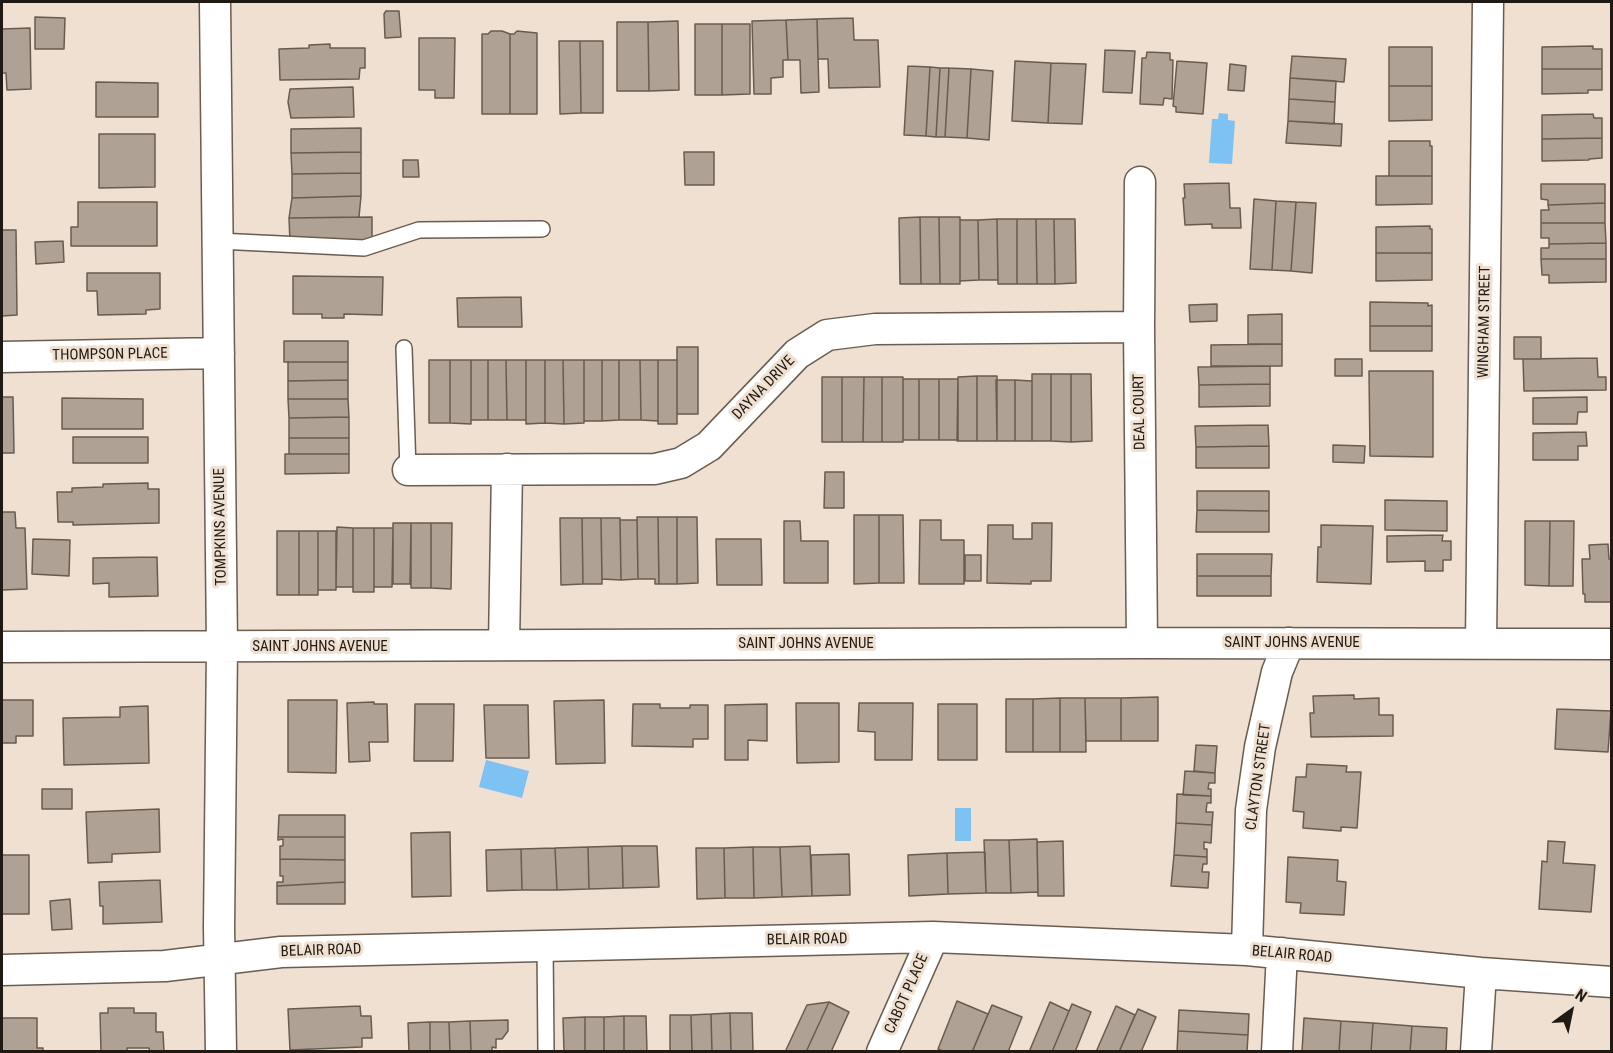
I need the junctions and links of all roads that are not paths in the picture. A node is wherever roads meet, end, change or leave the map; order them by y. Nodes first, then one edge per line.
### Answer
1 (215, 2) edge
2 (1488, 2) edge
3 (1140, 182) dead end
4 (542, 229) dead end
5 (218, 241) junction
6 (1139, 327) junction
7 (404, 348) dead end
8 (219, 353) junction
9 (2, 357) edge
10 (507, 469) junction
11 (408, 470) joint
12 (1142, 643) junction
13 (1289, 643) junction
14 (1481, 643) junction
15 (1611, 644) edge
16 (504, 645) junction
17 (2, 647) edge
18 (222, 647) junction
19 (933, 938) junction
20 (545, 945) junction
21 (1248, 950) junction
22 (1282, 953) junction
23 (219, 959) junction
24 (2, 970) edge
25 (1481, 973) junction
26 (1611, 982) edge
27 (221, 1052) edge
28 (546, 1052) edge
29 (882, 1052) edge
30 (1277, 1052) edge
31 (1476, 1052) edge

1 - 5 street, TOMPKINS AVENUE
2 - 14 street, WINGHAM STREET
3 - 6 street, DEAL COURT
4 - 5 lane
5 - 8 street, TOMPKINS AVENUE
6 - 10 street, DAYNA DRIVE
6 - 12 street, DEAL COURT
7 - 11 lane
8 - 9 street, THOMPSON PLACE
8 - 18 street, TOMPKINS AVENUE
10 - 11 street, DAYNA DRIVE
10 - 16 street
12 - 13 street, SAINT JOHNS AVENUE
12 - 16 street, SAINT JOHNS AVENUE
13 - 14 street, SAINT JOHNS AVENUE
13 - 21 street, CLAYTON STREET
14 - 15 street, SAINT JOHNS AVENUE
16 - 18 street, SAINT JOHNS AVENUE
17 - 18 street, SAINT JOHNS AVENUE
18 - 23 street, TOMPKINS AVENUE
19 - 20 street, BELAIR ROAD
19 - 21 street, BELAIR ROAD
19 - 29 street, CABOT PLACE
20 - 23 street, BELAIR ROAD
20 - 28 lane
21 - 22 street, BELAIR ROAD
22 - 25 street, BELAIR ROAD
22 - 30 street
23 - 24 street, BELAIR ROAD
23 - 27 street, TOMPKINS AVENUE
25 - 26 street, BELAIR ROAD
25 - 31 street

